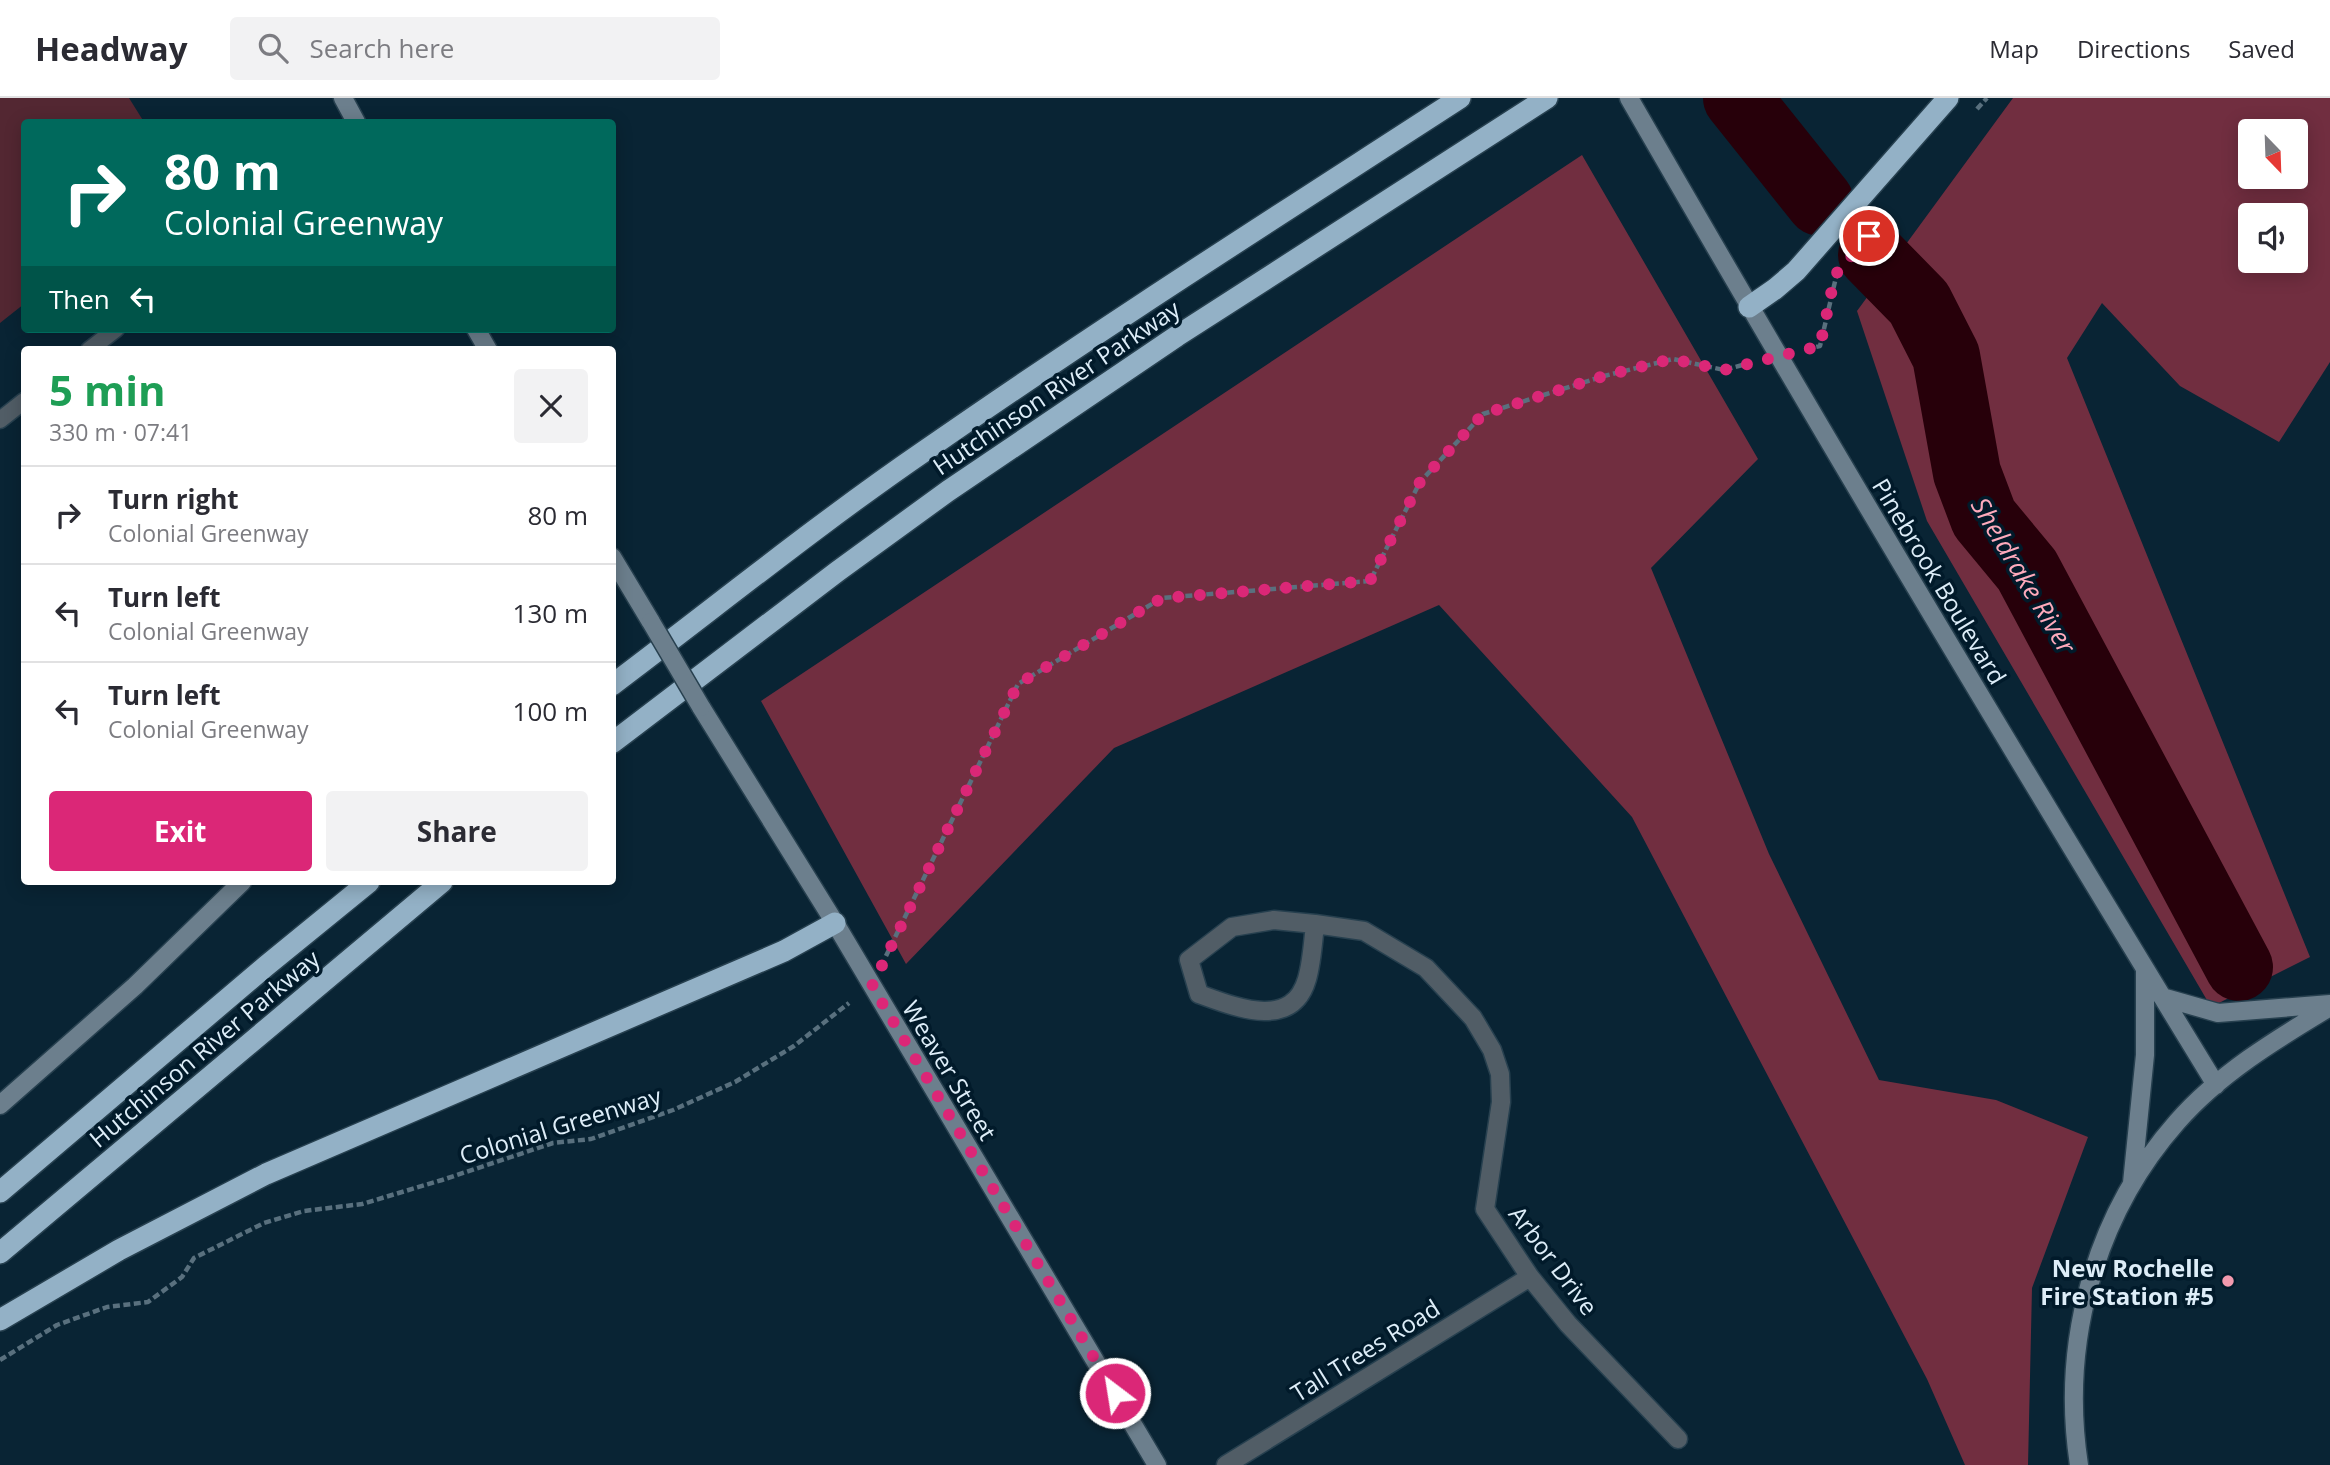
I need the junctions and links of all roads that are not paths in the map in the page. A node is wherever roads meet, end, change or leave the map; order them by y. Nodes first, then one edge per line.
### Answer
1 (342, 98) edge
2 (1460, 98) edge
3 (1547, 98) edge
4 (1629, 98) edge
5 (1948, 98) edge
6 (354, 119) edge
7 (1749, 306) junction
8 (111, 333) edge
9 (94, 346) edge
10 (21, 403) edge
11 (0, 420) edge
12 (616, 564) edge
13 (616, 682) edge
14 (616, 740) edge
15 (239, 885) edge
16 (365, 885) edge
17 (438, 885) edge
18 (835, 923) junction
19 (1315, 924) junction
20 (2145, 968) junction
21 (2162, 997) junction
22 (2330, 1006) edge
23 (2216, 1085) junction
24 (0, 1105) edge
25 (2131, 1186) junction
26 (0, 1192) edge
27 (0, 1253) edge
28 (1530, 1277) junction
29 (0, 1320) edge
30 (1678, 1439) dead end
31 (1157, 1465) edge
32 (1226, 1465) edge
33 (2079, 1465) edge

1 - 6 street
2 - 13 highway, Hutchinson River Parkway
3 - 14 highway, Hutchinson River Parkway
4 - 7 street, Pinebrook Boulevard
5 - 7 highway
7 - 20 street, Pinebrook Boulevard
8 - 9 lane
10 - 11 lane
12 - 18 street, Weaver Street, bridge
15 - 24 street
16 - 26 highway, Hutchinson River Parkway
17 - 27 highway, Hutchinson River Parkway
18 - 29 highway
18 - 31 street, Weaver Street
19 - 19 street, Arbor Drive
19 - 28 street, Arbor Drive
20 - 21 street, Pinebrook Boulevard
20 - 25 street
21 - 22 street
21 - 23 street, Pinebrook Boulevard
22 - 23 street
23 - 25 street
25 - 33 street
28 - 30 street, Arbor Drive
28 - 32 street, Tall Trees Road

